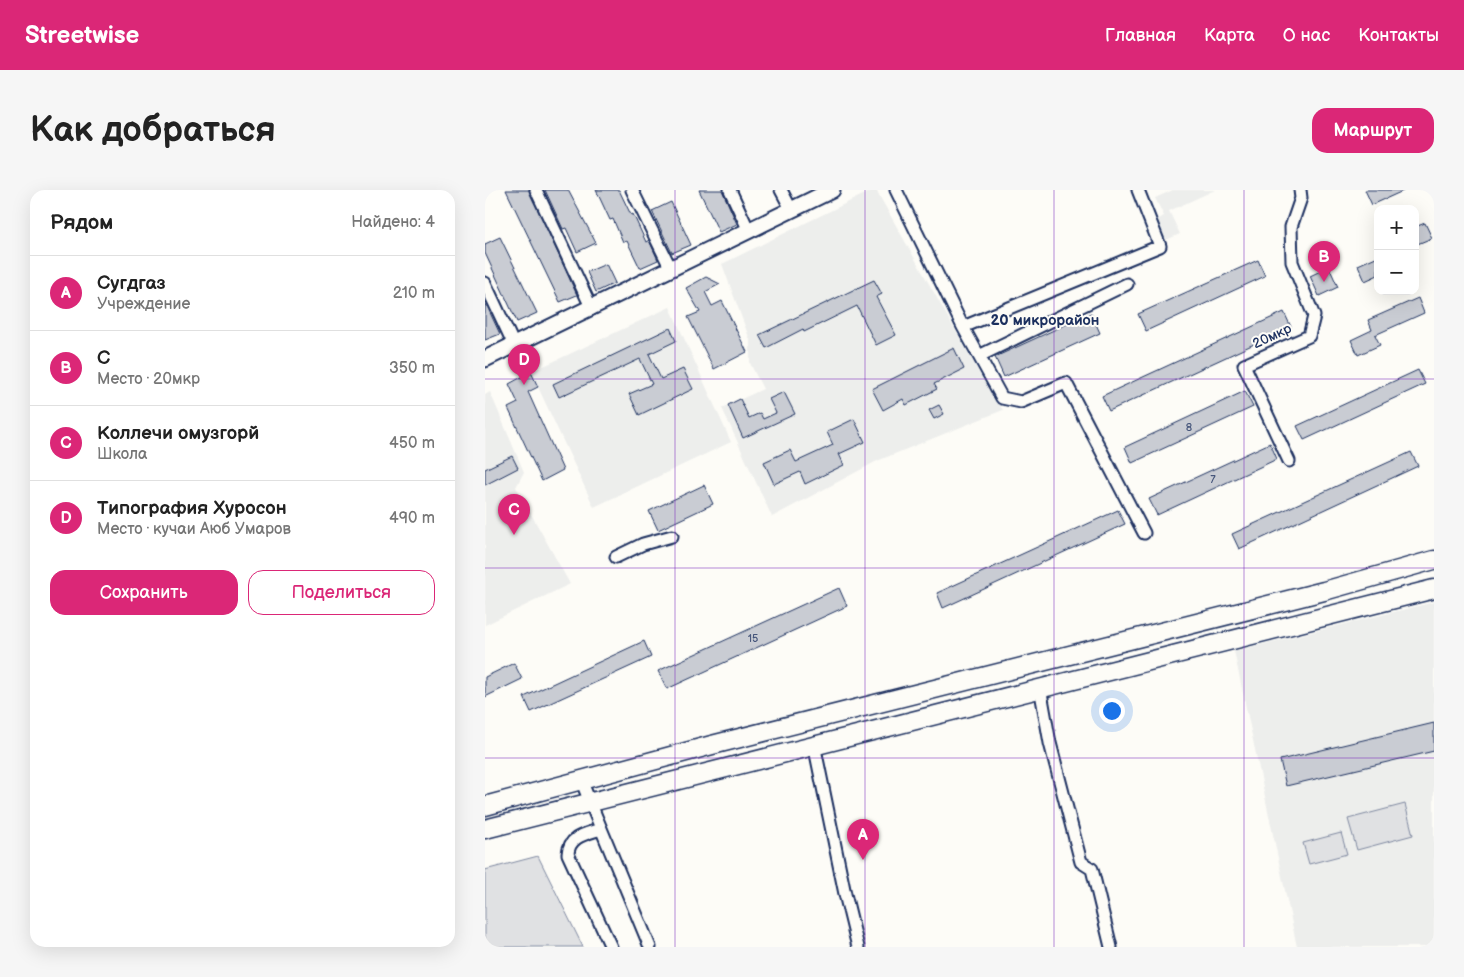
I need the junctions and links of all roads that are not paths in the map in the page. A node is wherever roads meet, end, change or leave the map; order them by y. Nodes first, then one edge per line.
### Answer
1 (535, 190) edge
2 (632, 190) edge
3 (730, 190) edge
4 (781, 190) edge
5 (832, 190) edge
6 (895, 190) edge
7 (1138, 190) edge
8 (1300, 190) edge
9 (791, 210) junction
10 (749, 231) junction
11 (671, 270) junction
12 (485, 283) edge
13 (1127, 284) dead end
14 (592, 308) junction
15 (963, 327) junction
16 (514, 344) junction
17 (979, 356) junction
18 (485, 359) edge
19 (1289, 461) dead end
20 (1144, 533) dead end
21 (672, 536) dead end
22 (616, 557) dead end
23 (1434, 560) edge
24 (1434, 589) edge
25 (1112, 644) junction
26 (1119, 668) junction
27 (1040, 688) junction
28 (809, 720) junction
29 (786, 726) junction
30 (814, 744) junction
31 (794, 751) junction
32 (581, 780) junction
33 (589, 801) junction
34 (485, 806) edge
35 (485, 829) edge
36 (601, 829) junction
37 (611, 947) edge
38 (650, 947) edge
39 (858, 947) edge
40 (1111, 947) edge

1 - 14 street
2 - 11 street
3 - 10 street
4 - 9 street
5 - 9 main road
6 - 15 street
7 - 15 street
8 - 19 street, 20мкр
9 - 10 main road
10 - 11 main road
11 - 14 main road
12 - 16 street
13 - 17 street
14 - 16 main road
15 - 17 street
16 - 18 main road
17 - 20 street
21 - 22 street
23 - 25 highway
24 - 26 highway
25 - 26 highway
25 - 28 highway
26 - 27 highway
27 - 30 highway
27 - 40 street
28 - 29 highway
28 - 30 highway
29 - 31 highway
29 - 32 highway
30 - 31 highway
30 - 39 street
31 - 33 highway
32 - 33 street
32 - 34 highway
33 - 35 highway
33 - 36 street
36 - 37 street
36 - 38 street

